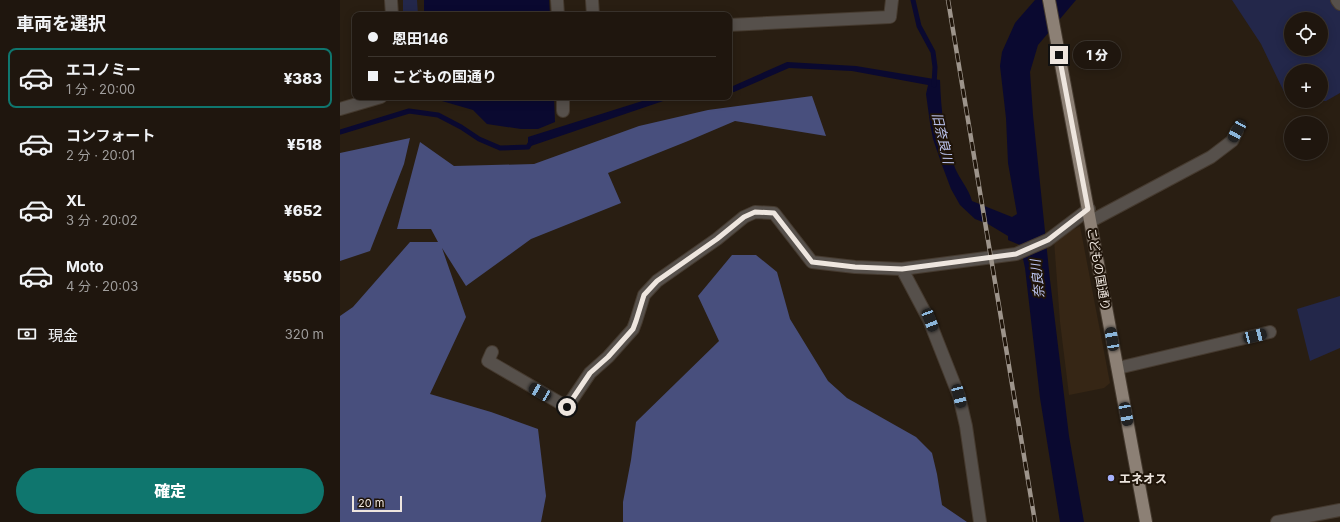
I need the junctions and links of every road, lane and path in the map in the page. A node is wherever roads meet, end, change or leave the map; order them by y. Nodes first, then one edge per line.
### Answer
1 (391, 0) edge
2 (557, 0) edge
3 (592, 0) edge
4 (892, 0) edge
5 (1050, 0) edge
6 (1338, 0) edge
7 (1340, 4) edge
8 (392, 12) edge
9 (558, 12) edge
10 (593, 12) edge
11 (732, 25) edge
12 (371, 100) edge
13 (563, 100) edge
14 (340, 109) edge
15 (563, 111) dead end
16 (1237, 131) dead end
17 (1090, 215) junction
18 (902, 269) junction
19 (1270, 332) dead end
20 (488, 361) dead end
21 (1118, 368) junction
22 (1340, 510) edge
23 (980, 522) edge
24 (1146, 522) edge
25 (1277, 522) edge

1 - 8 street
2 - 9 street
3 - 10 street
4 - 11 street
5 - 17 main road, こどもの国通り
6 - 7 street
12 - 14 street
13 - 15 street
16 - 17 street
17 - 18 street
17 - 21 main road, こどもの国通り
18 - 20 street
18 - 23 street
19 - 21 street
21 - 24 main road, こどもの国通り
22 - 25 street

